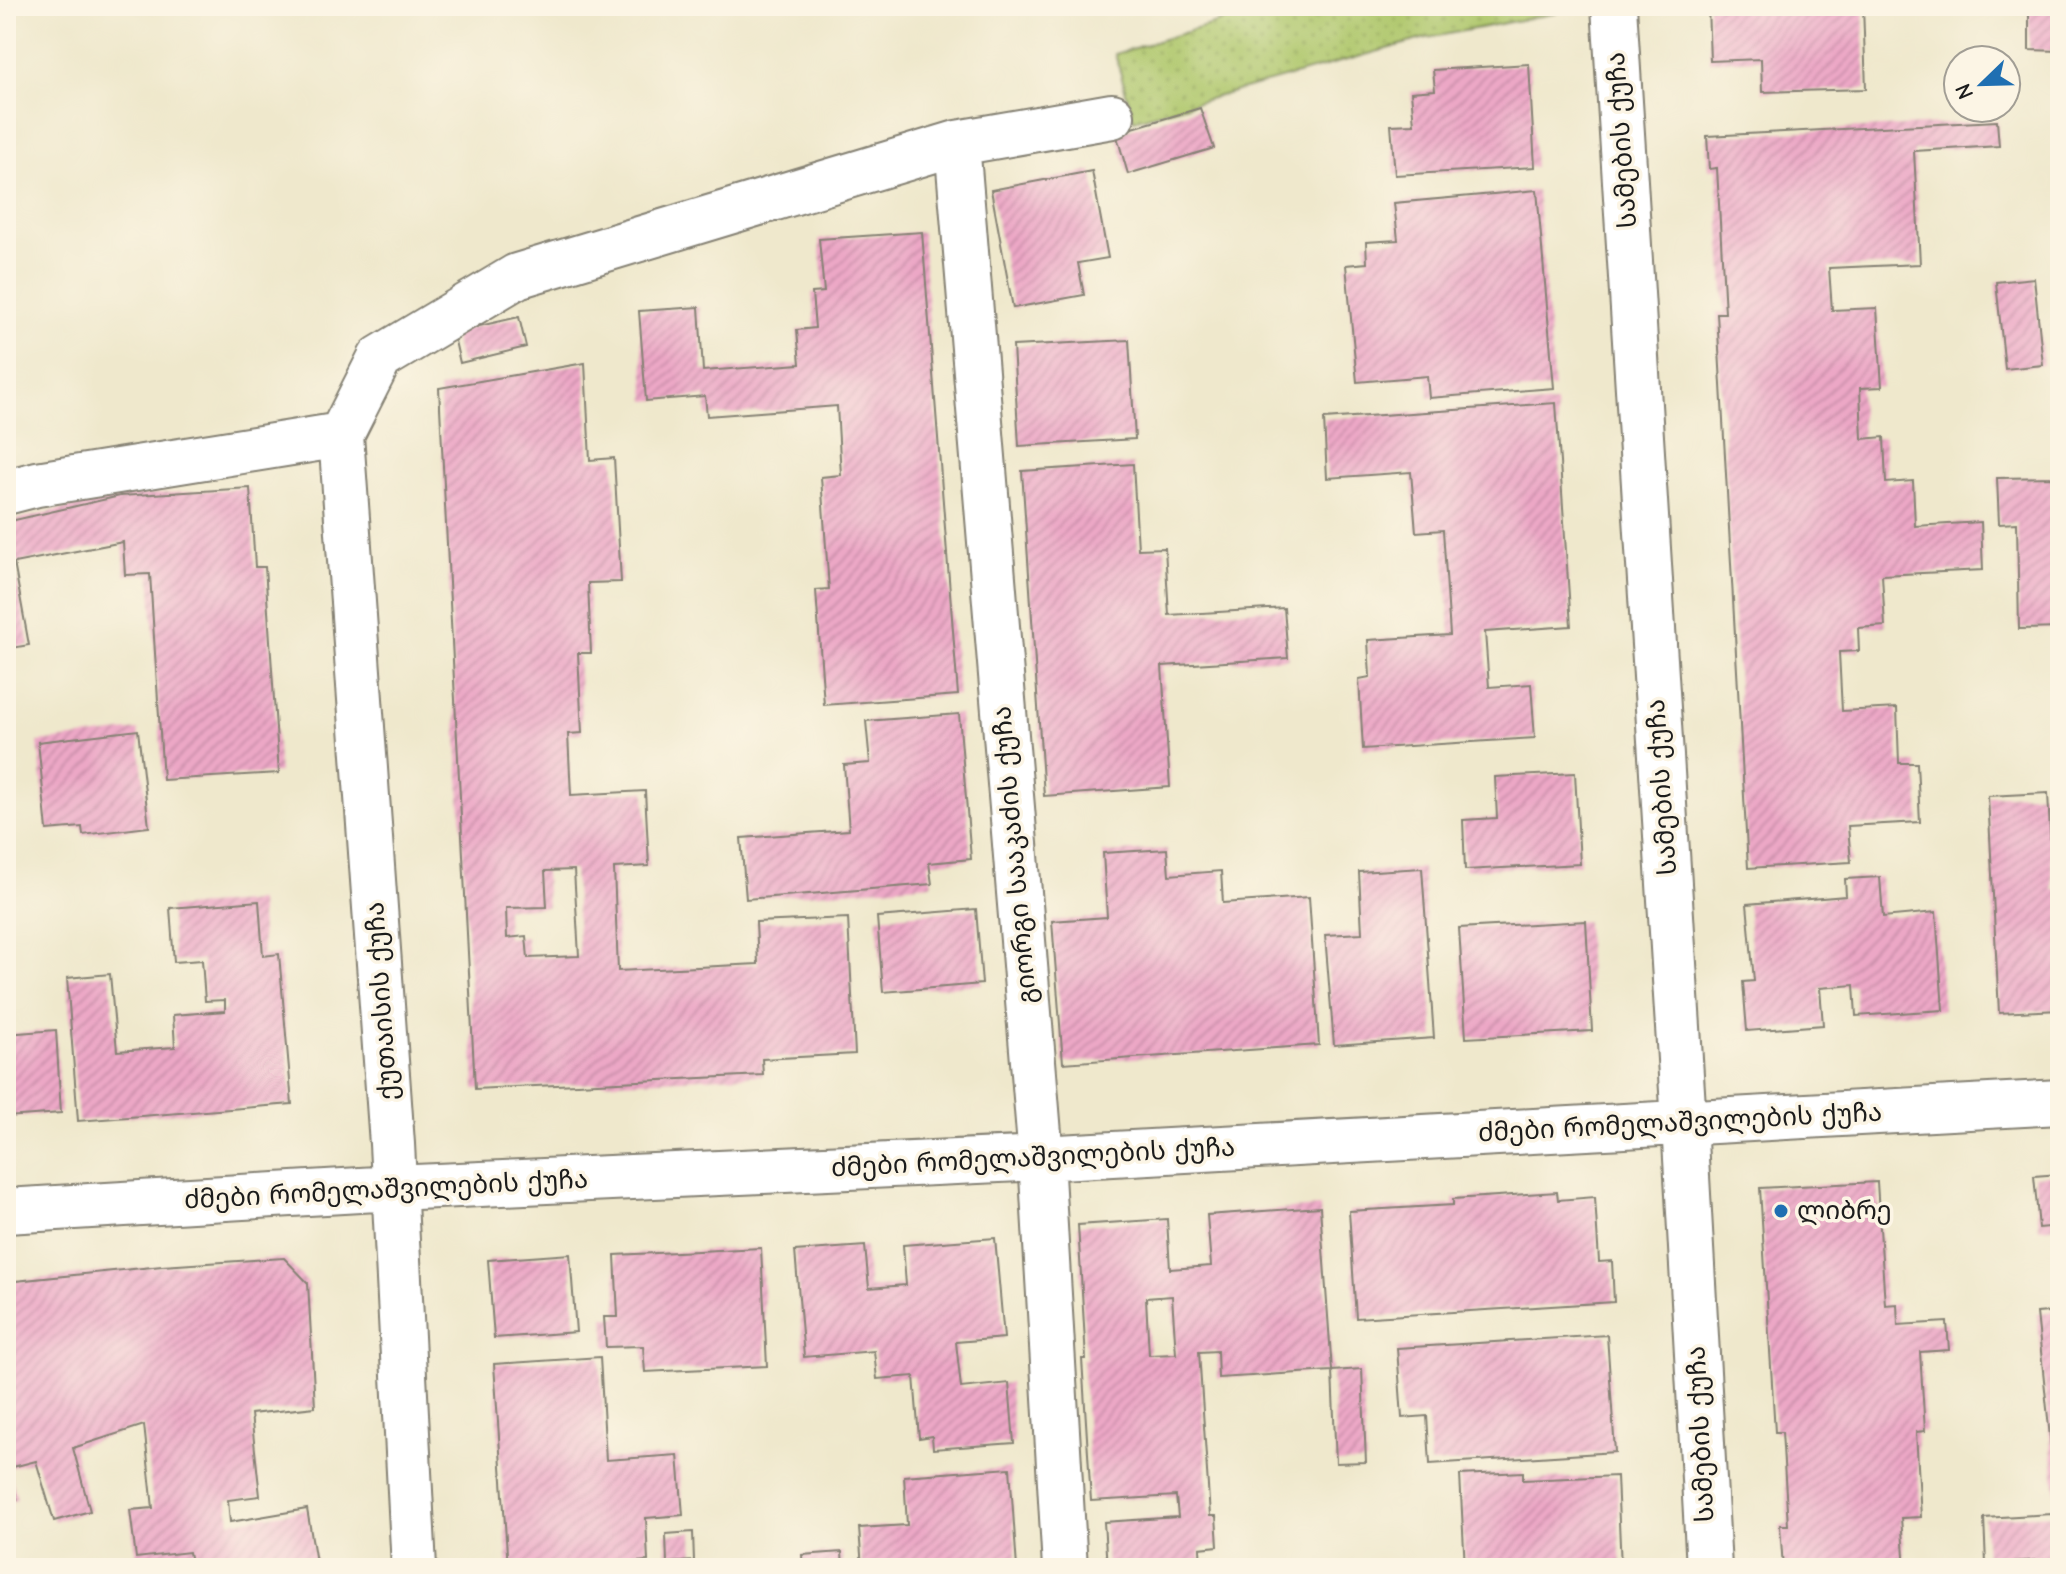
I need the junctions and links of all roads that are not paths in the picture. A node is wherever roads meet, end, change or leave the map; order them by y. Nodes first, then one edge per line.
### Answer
1 (1614, 6) edge
2 (1112, 116) dead end
3 (957, 143) junction
4 (341, 435) junction
5 (6, 492) edge
6 (2060, 1102) edge
7 (1684, 1123) junction
8 (1041, 1158) junction
9 (394, 1188) junction
10 (6, 1211) edge
11 (414, 1568) edge
12 (1065, 1568) edge
13 (1709, 1568) edge

1 - 7 street, სამების ქუჩა
2 - 3 street
3 - 4 street
3 - 8 street, გიორგი სააკაძის ქუჩა
4 - 5 street
4 - 9 street, ქუთაისის ქუჩა
6 - 7 street, ძმები რომელაშვილების ქუჩა
7 - 8 street, ძმები რომელაშვილების ქუჩა
7 - 13 street, სამების ქუჩა
8 - 9 street, ძმები რომელაშვილების ქუჩა
8 - 12 street, გიორგი სააკაძის ქუჩა
9 - 10 street, ძმები რომელაშვილების ქუჩა
9 - 11 street, ქუთაისის ქუჩა

